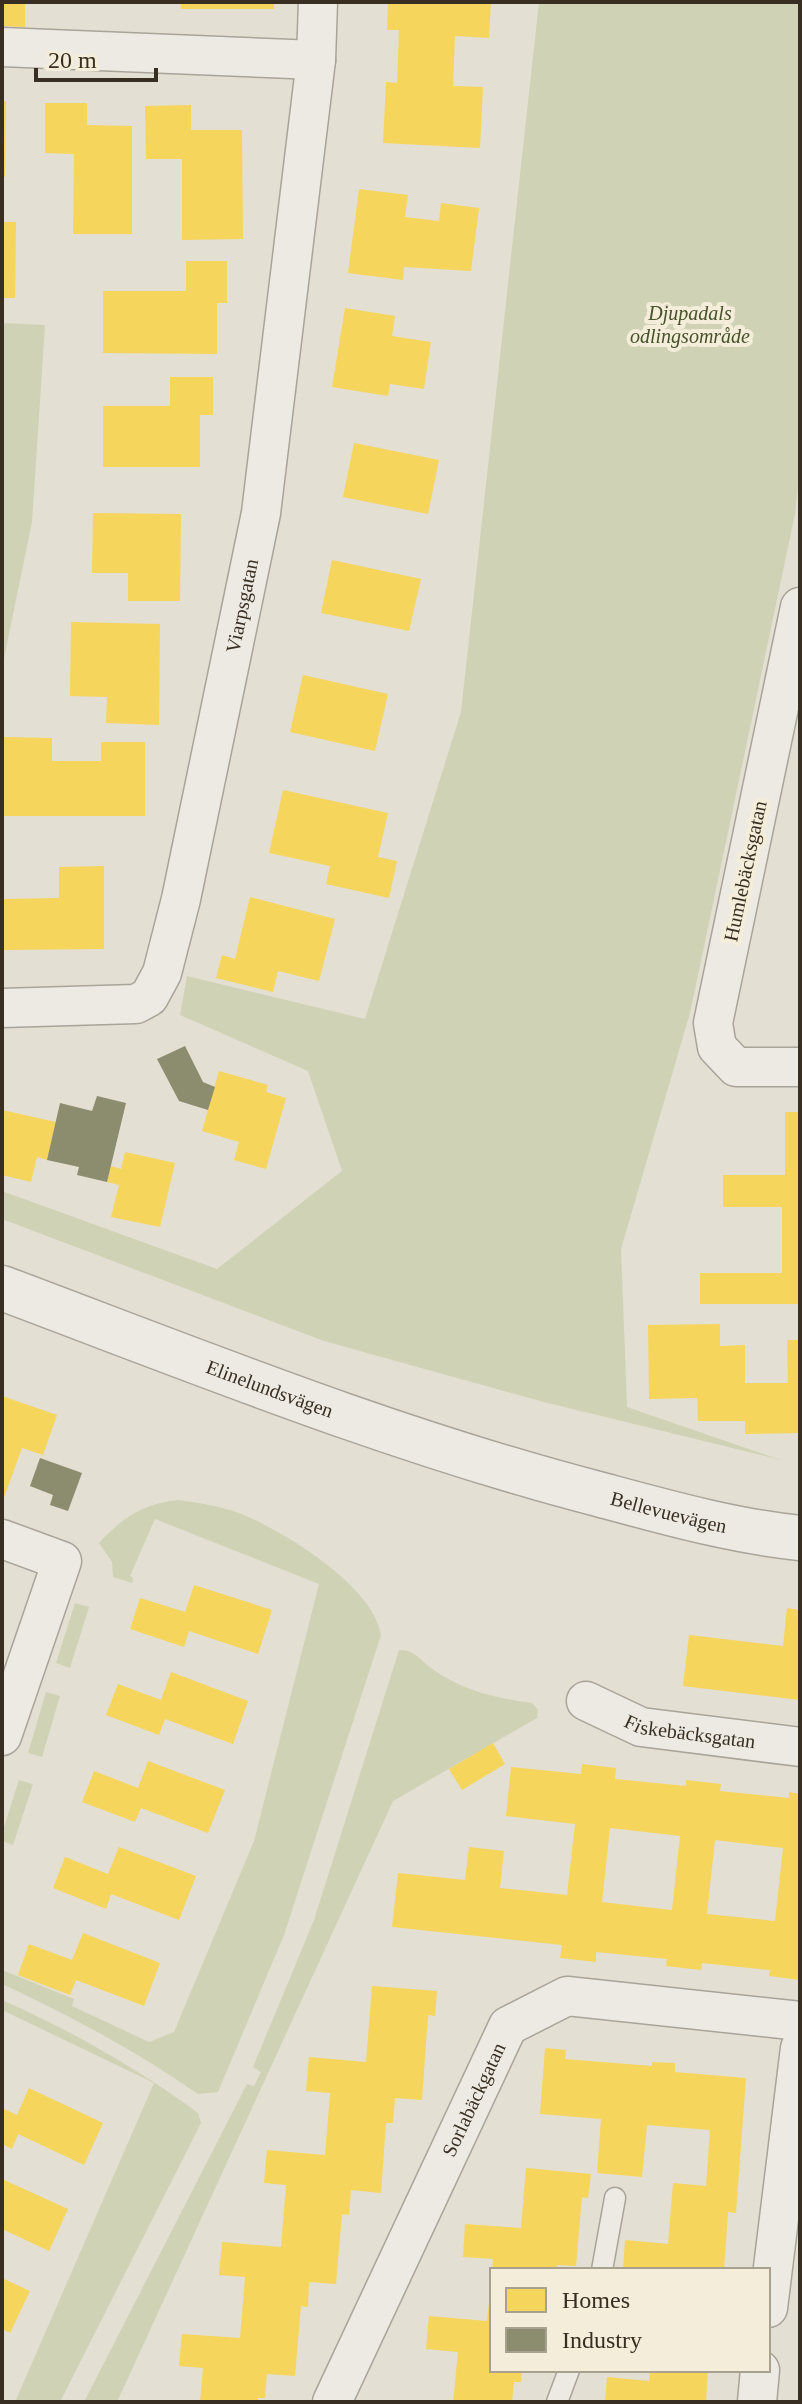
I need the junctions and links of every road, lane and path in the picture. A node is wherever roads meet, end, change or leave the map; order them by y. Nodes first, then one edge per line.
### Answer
1 (318, 2) edge
2 (2, 47) edge
3 (316, 60) junction
4 (800, 607) edge
5 (2, 1008) edge
6 (800, 1067) edge
7 (2, 1288) edge
8 (540, 1479) joint
9 (800, 1538) edge
10 (2, 1539) edge
11 (586, 1701) dead end
12 (2, 1736) edge
13 (800, 1747) edge
14 (800, 2021) edge
15 (800, 2048) edge
16 (615, 2198) dead end
17 (602, 2268) edge
18 (770, 2292) edge
19 (568, 2372) edge
20 (760, 2372) edge
21 (332, 2402) edge
22 (557, 2402) edge
23 (757, 2402) edge

1 - 3 street, Viarpsgatan
2 - 3 street
3 - 5 street, Viarpsgatan
4 - 6 street, Humlebäcksgatan
7 - 8 street, Elinelundsvägen
8 - 9 street, Bellevuevägen
10 - 12 street
11 - 13 street, Fiskebäcksgatan
14 - 21 street, Sorlabäckgatan
15 - 18 street
16 - 17 lane
19 - 22 lane
20 - 23 street

